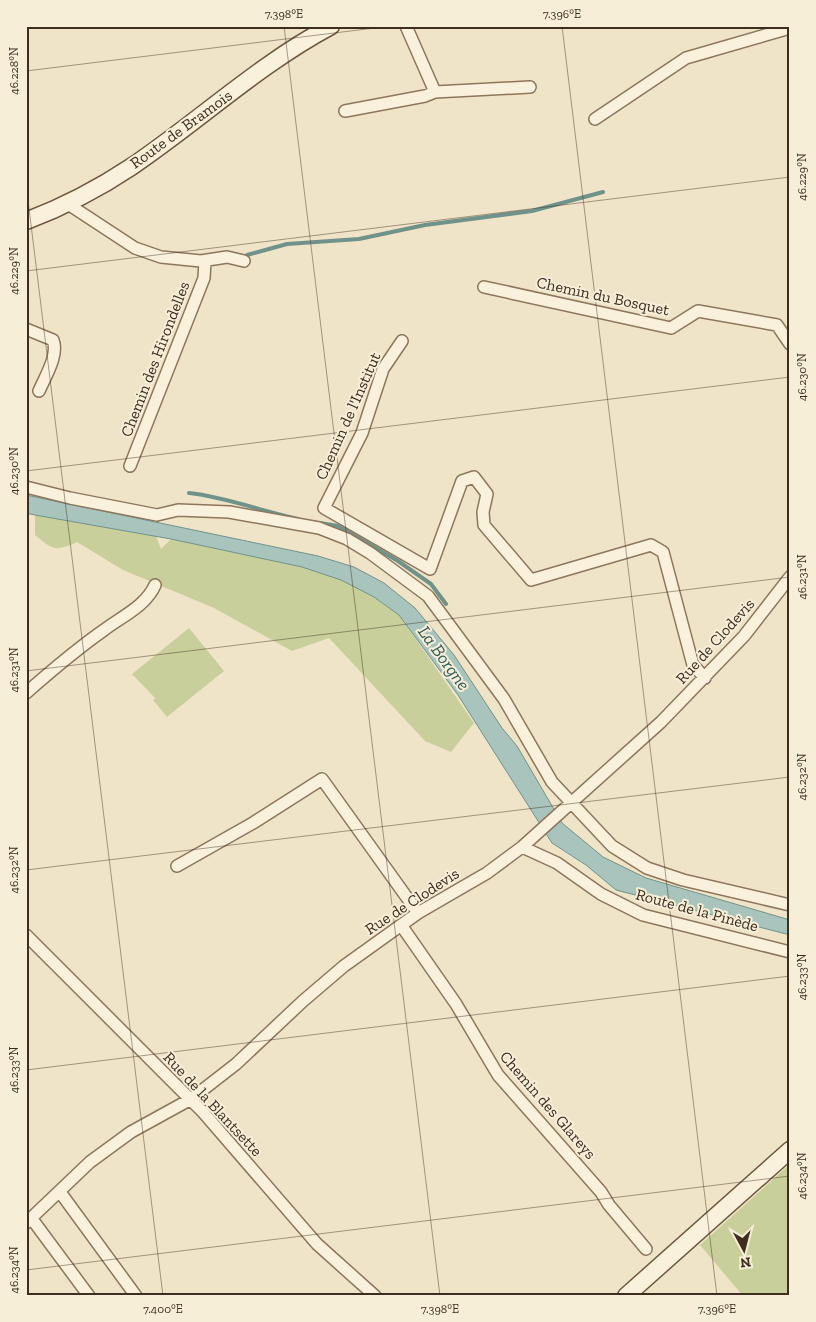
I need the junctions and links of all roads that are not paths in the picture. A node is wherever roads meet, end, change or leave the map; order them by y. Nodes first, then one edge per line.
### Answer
1 (330, 26) edge
2 (406, 26) edge
3 (790, 28) edge
4 (530, 87) dead end
5 (435, 92) junction
6 (345, 111) dead end
7 (595, 118) dead end
8 (68, 204) junction
9 (26, 221) edge
10 (205, 261) junction
11 (244, 261) dead end
12 (484, 287) dead end
13 (26, 329) edge
14 (402, 341) dead end
15 (790, 344) edge
16 (39, 391) dead end
17 (130, 466) dead end
18 (26, 486) edge
19 (790, 577) edge
20 (155, 585) dead end
21 (705, 678) junction
22 (26, 693) edge
23 (568, 805) junction
24 (522, 847) junction
25 (177, 866) dead end
26 (790, 905) edge
27 (418, 913) junction
28 (401, 925) junction
29 (26, 935) edge
30 (790, 952) edge
31 (191, 1099) junction
32 (790, 1150) edge
33 (60, 1192) junction
34 (29, 1221) edge
35 (646, 1249) dead end
36 (89, 1296) edge
37 (136, 1296) edge
38 (376, 1296) edge
39 (626, 1296) edge

1 - 8 street, Route de Bramois
2 - 5 street
3 - 7 street
4 - 5 street
5 - 6 street
8 - 9 street, Route de Bramois
8 - 10 street
10 - 11 street
10 - 17 street, Chemin des Hirondelles
12 - 15 street, Chemin du Bosquet
13 - 16 street
14 - 21 street, Chemin de l'Institut
18 - 23 street
19 - 21 street, Rue de Clodevis
20 - 22 street
21 - 23 street, Rue de Clodevis
23 - 24 street, Rue de Clodevis
23 - 26 street
24 - 27 street, Rue de Clodevis
24 - 30 street, Route de la Pinède
25 - 27 street
27 - 28 street, Rue de Clodevis
28 - 31 street, Rue de Clodevis
28 - 35 street, Chemin des Glareys
29 - 31 street, Rue de la Blantsette
31 - 33 street, Rue de Clodevis
31 - 38 street, Rue de la Blantsette
32 - 39 street
33 - 34 street, Rue de Clodevis
33 - 37 street
34 - 36 street

